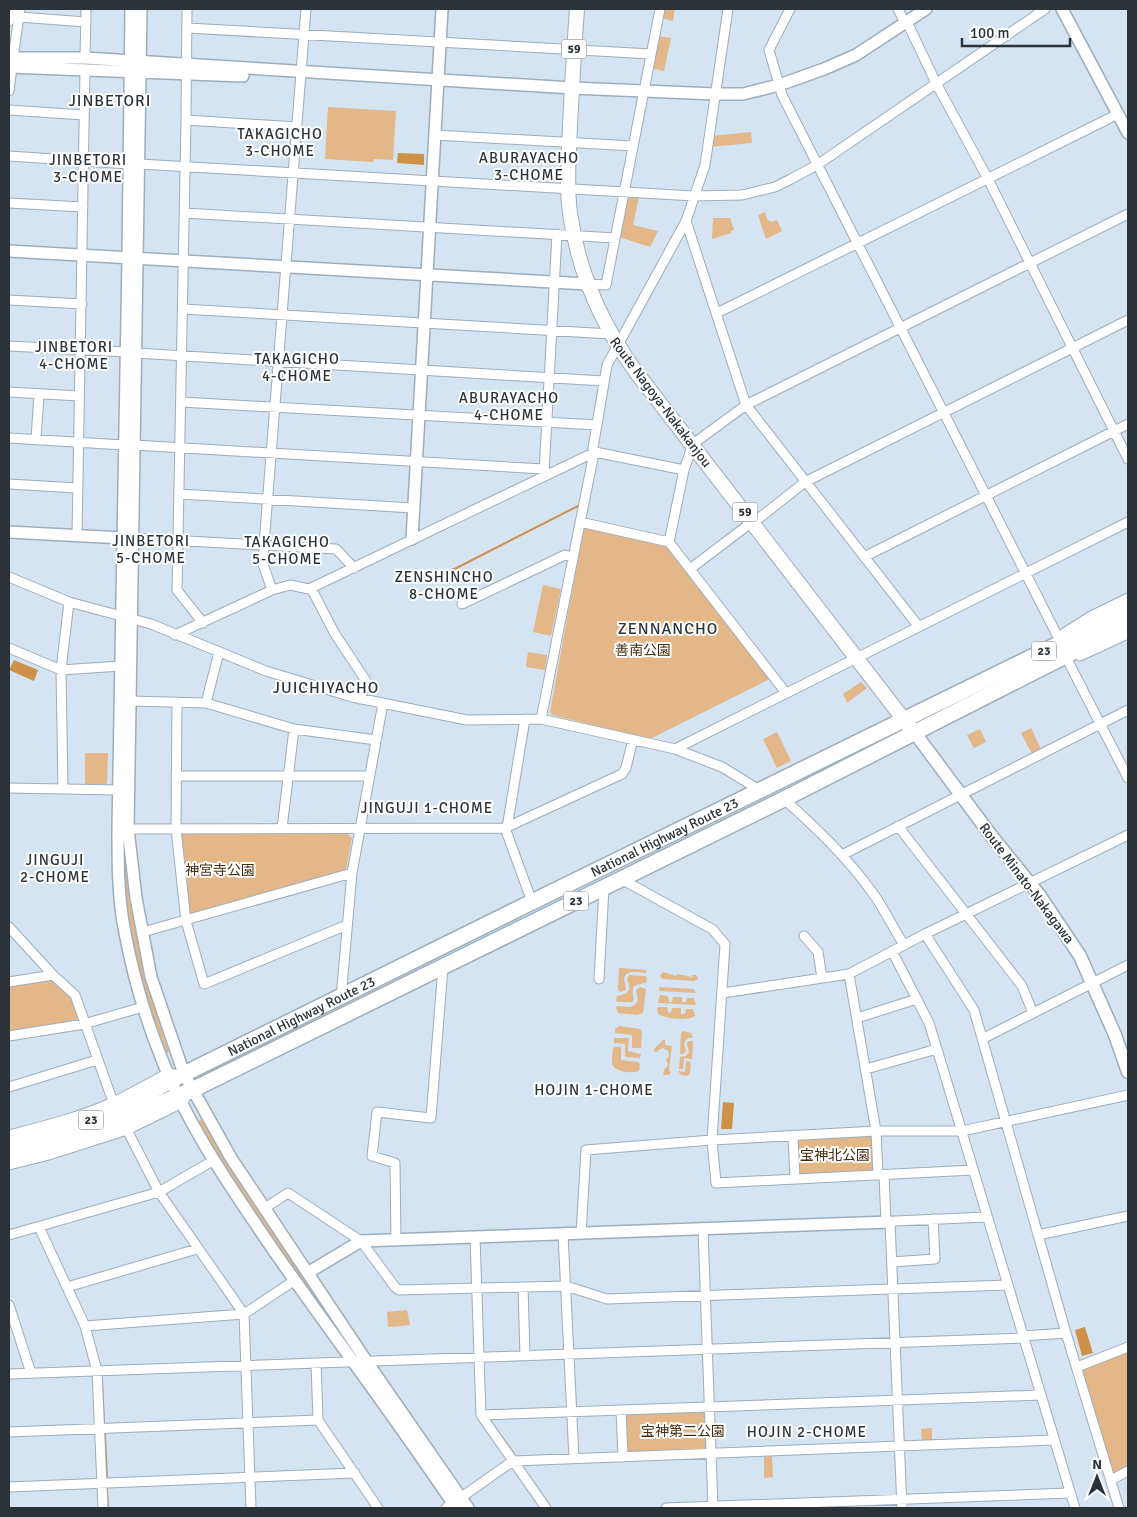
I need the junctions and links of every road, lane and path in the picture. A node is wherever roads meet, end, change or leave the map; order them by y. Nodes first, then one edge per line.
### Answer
1 (86, 9) edge
2 (131, 9) edge
3 (141, 9) edge
4 (187, 9) edge
5 (306, 9) edge
6 (442, 9) edge
7 (577, 9) edge
8 (660, 9) edge
9 (728, 9) edge
10 (790, 9) edge
11 (898, 9) edge
12 (926, 9) edge
13 (1045, 9) edge
14 (1062, 9) edge
15 (13, 15) edge
16 (86, 22) junction
17 (906, 22) junction
18 (187, 28) junction
19 (304, 34) junction
20 (440, 43) junction
21 (574, 50) junction
22 (651, 54) junction
23 (11, 62) edge
24 (85, 64) junction
25 (135, 67) junction
26 (187, 69) junction
27 (300, 76) junction
28 (936, 83) junction
29 (438, 84) junction
30 (779, 85) junction
31 (572, 88) junction
32 (9, 91) edge
33 (644, 91) junction
34 (715, 94) junction
35 (9, 110) edge
36 (1118, 114) junction
37 (84, 115) junction
38 (186, 120) junction
39 (296, 127) junction
40 (1128, 133) edge
41 (435, 135) junction
42 (569, 143) junction
43 (633, 146) junction
44 (9, 156) edge
45 (83, 161) junction
46 (134, 164) junction
47 (817, 164) junction
48 (185, 167) junction
49 (293, 172) junction
50 (988, 179) junction
51 (432, 181) junction
52 (568, 189) junction
53 (625, 192) junction
54 (694, 196) junction
55 (9, 203) edge
56 (83, 207) junction
57 (184, 213) junction
58 (1128, 214) edge
59 (289, 219) junction
60 (686, 222) junction
61 (429, 227) junction
62 (557, 234) junction
63 (574, 235) junction
64 (615, 238) junction
65 (858, 243) junction
66 (9, 250) edge
67 (83, 255) junction
68 (133, 258) junction
69 (184, 261) junction
70 (1030, 263) junction
71 (286, 267) junction
72 (427, 275) junction
73 (554, 282) junction
74 (587, 284) junction
75 (9, 300) edge
76 (82, 304) junction
77 (182, 309) junction
78 (717, 313) junction
79 (282, 314) junction
80 (1128, 320) edge
81 (424, 323) junction
82 (899, 328) junction
83 (551, 331) junction
84 (611, 334) junction
85 (9, 346) edge
86 (618, 348) junction
87 (1072, 348) junction
88 (80, 350) junction
89 (131, 353) junction
90 (181, 356) junction
91 (278, 361) junction
92 (421, 369) junction
93 (549, 377) junction
94 (604, 380) junction
95 (9, 392) edge
96 (39, 394) junction
97 (80, 396) junction
98 (181, 402) junction
99 (746, 405) junction
100 (275, 407) junction
101 (944, 412) junction
102 (419, 415) junction
103 (546, 422) junction
104 (1128, 424) edge
105 (597, 425) junction
106 (1114, 431) junction
107 (9, 438) edge
108 (36, 440) junction
109 (78, 442) junction
110 (693, 444) junction
111 (129, 445) junction
112 (179, 447) junction
113 (271, 453) junction
114 (594, 453) junction
115 (1128, 459) edge
116 (416, 462) junction
117 (684, 470) junction
118 (544, 472) junction
119 (806, 482) junction
120 (9, 484) edge
121 (78, 488) junction
122 (179, 494) junction
123 (986, 496) junction
124 (268, 499) junction
125 (413, 508) junction
126 (580, 522) junction
127 (752, 522) junction
128 (1128, 522) edge
129 (9, 532) edge
130 (76, 535) junction
131 (128, 538) junction
132 (412, 539) junction
133 (178, 540) junction
134 (669, 542) junction
135 (264, 545) junction
136 (573, 557) junction
137 (864, 557) junction
138 (354, 568) junction
139 (690, 569) junction
140 (1026, 574) junction
141 (9, 577) edge
142 (311, 588) junction
143 (272, 590) junction
144 (1128, 598) edge
145 (69, 602) junction
146 (462, 604) dead end
147 (1128, 610) edge
148 (127, 617) junction
149 (203, 623) junction
150 (1128, 624) edge
151 (919, 627) junction
152 (1104, 629) junction
153 (1128, 634) edge
154 (175, 635) junction
155 (1058, 637) junction
156 (9, 648) edge
157 (219, 652) junction
158 (857, 658) junction
159 (1068, 661) junction
160 (120, 666) junction
161 (61, 670) junction
162 (990, 686) junction
163 (786, 693) junction
164 (360, 699) junction
165 (130, 701) junction
166 (177, 702) junction
167 (206, 703) junction
168 (382, 703) junction
169 (1128, 710) edge
170 (525, 719) junction
171 (541, 719) junction
172 (904, 719) junction
173 (1100, 724) junction
174 (294, 729) junction
175 (915, 733) junction
176 (633, 739) junction
177 (376, 740) junction
178 (675, 749) junction
179 (176, 776) junction
180 (288, 776) junction
181 (369, 776) junction
182 (1128, 778) edge
183 (9, 788) edge
184 (63, 789) junction
185 (118, 790) junction
186 (761, 791) junction
187 (960, 794) junction
188 (784, 799) junction
189 (898, 826) junction
190 (282, 828) junction
191 (359, 828) junction
192 (506, 828) junction
193 (128, 829) junction
194 (176, 829) junction
195 (1128, 835) edge
196 (842, 855) junction
197 (352, 873) junction
198 (621, 879) junction
199 (1029, 883) junction
200 (604, 888) junction
201 (532, 902) junction
202 (967, 914) junction
203 (186, 921) junction
204 (347, 924) junction
205 (9, 927) edge
206 (143, 932) junction
207 (925, 934) junction
208 (804, 936) dead end
209 (904, 945) junction
210 (892, 952) junction
211 (1128, 965) edge
212 (443, 967) junction
213 (849, 974) junction
214 (52, 975) junction
215 (822, 978) junction
216 (598, 979) dead end
217 (9, 982) edge
218 (1093, 983) junction
219 (723, 992) junction
220 (341, 998) junction
221 (917, 999) junction
222 (143, 1007) junction
223 (1033, 1013) junction
224 (857, 1018) junction
225 (84, 1024) junction
226 (9, 1036) edge
227 (982, 1038) junction
228 (937, 1049) junction
229 (97, 1060) junction
230 (866, 1069) junction
231 (1128, 1072) edge
232 (175, 1076) junction
233 (9, 1087) edge
234 (1128, 1095) edge
235 (184, 1096) junction
236 (113, 1102) junction
237 (1006, 1122) junction
238 (127, 1130) junction
239 (876, 1131) junction
240 (962, 1131) junction
241 (9, 1135) edge
242 (794, 1136) junction
243 (712, 1140) junction
244 (9, 1143) edge
245 (27, 1145) junction
246 (9, 1156) edge
247 (214, 1160) junction
248 (9, 1165) edge
249 (973, 1170) junction
250 (881, 1175) junction
251 (796, 1179) junction
252 (160, 1192) junction
253 (266, 1208) junction
254 (1128, 1216) edge
255 (987, 1217) junction
256 (932, 1219) junction
257 (888, 1222) junction
258 (39, 1227) junction
259 (703, 1229) junction
260 (563, 1234) junction
261 (581, 1234) junction
262 (9, 1235) edge
263 (1038, 1235) junction
264 (476, 1237) junction
265 (396, 1240) junction
266 (361, 1241) junction
267 (197, 1248) junction
268 (892, 1262) junction
269 (309, 1272) junction
270 (295, 1280) junction
271 (1008, 1285) junction
272 (566, 1286) junction
273 (67, 1287) junction
274 (523, 1287) junction
275 (477, 1288) junction
276 (893, 1289) junction
277 (706, 1296) junction
278 (9, 1305) edge
279 (244, 1314) junction
280 (85, 1326) junction
281 (1066, 1333) junction
282 (1024, 1337) junction
283 (895, 1342) junction
284 (1128, 1347) edge
285 (707, 1349) junction
286 (569, 1355) junction
287 (525, 1356) junction
288 (479, 1358) junction
289 (354, 1362) junction
290 (367, 1362) junction
291 (316, 1364) junction
292 (246, 1366) junction
293 (1077, 1367) junction
294 (97, 1371) junction
295 (31, 1373) junction
296 (9, 1374) edge
297 (1041, 1395) junction
298 (898, 1400) junction
299 (710, 1407) junction
300 (621, 1410) junction
301 (572, 1412) junction
302 (481, 1415) junction
303 (318, 1420) junction
304 (249, 1422) junction
305 (100, 1428) junction
306 (9, 1432) edge
307 (1054, 1440) junction
308 (900, 1446) junction
309 (711, 1453) junction
310 (623, 1457) junction
311 (574, 1458) junction
312 (513, 1461) junction
313 (1128, 1471) edge
314 (355, 1473) junction
315 (251, 1477) junction
316 (1111, 1480) junction
317 (102, 1483) junction
318 (9, 1487) edge
319 (1070, 1493) junction
320 (902, 1504) edge
321 (454, 1505) edge
322 (713, 1507) edge
323 (104, 1508) edge
324 (252, 1508) edge
325 (378, 1508) edge
326 (468, 1508) edge
327 (546, 1508) edge
328 (666, 1508) edge
329 (1075, 1508) edge
330 (1119, 1508) edge

1 - 16 street
2 - 25 street
3 - 25 street
4 - 18 street
5 - 19 street
6 - 20 street
7 - 21 main road, Route Nagoya-Nakakanjou / 59
8 - 22 street
9 - 34 street
10 - 30 street
11 - 17 street
12 - 17 street
13 - 28 street
14 - 36 street
15 - 16 street
15 - 23 street
16 - 24 street
17 - 28 street
17 - 30 street
18 - 19 street
18 - 26 street
19 - 20 street
19 - 27 street
20 - 21 street
20 - 29 street
21 - 22 street
21 - 31 main road, Route Nagoya-Nakakanjou / 59
22 - 33 street
23 - 24 street
23 - 32 street
24 - 25 street
24 - 37 street
25 - 26 street
25 - 46 street
26 - 27 street
26 - 38 street
27 - 29 street
27 - 39 street
28 - 47 street
28 - 50 street
29 - 31 street
29 - 41 street
30 - 34 street
30 - 47 street
31 - 33 street
31 - 42 main road, Route Nagoya-Nakakanjou / 59
33 - 34 street
33 - 43 street
34 - 54 street
35 - 37 street
36 - 40 street
36 - 50 street
37 - 45 street
38 - 39 street
38 - 48 street
39 - 49 street
41 - 42 street
41 - 51 street
42 - 43 street
42 - 52 main road, Route Nagoya-Nakakanjou / 59
43 - 53 street
44 - 45 street
45 - 46 street
45 - 56 street
46 - 48 street
46 - 68 street
47 - 54 street
47 - 65 street
48 - 49 street
48 - 57 street
49 - 51 street
49 - 59 street
50 - 65 street
50 - 70 street
51 - 52 street
51 - 61 street
52 - 53 street
52 - 63 main road, Route Nagoya-Nakakanjou / 59
53 - 54 street
53 - 64 street
54 - 60 street
55 - 56 street
56 - 67 street
57 - 59 street
57 - 69 street
58 - 70 street
59 - 61 street
59 - 71 street
60 - 78 street
60 - 86 street
61 - 62 street
61 - 72 street
62 - 63 street
62 - 73 street
63 - 64 street
63 - 74 main road, Route Nagoya-Nakakanjou / 59
64 - 74 street
65 - 78 street
65 - 82 street
66 - 67 street
67 - 68 street
67 - 76 street
68 - 69 street
68 - 89 street
69 - 71 street
69 - 77 street
70 - 82 street
70 - 87 street
71 - 72 street
71 - 79 street
72 - 73 street
72 - 81 street
73 - 74 street
73 - 83 street
74 - 84 main road, Route Nagoya-Nakakanjou / 59
75 - 76 street
76 - 88 street
77 - 79 street
77 - 90 street
78 - 99 street
79 - 81 street
79 - 91 street
80 - 87 street
81 - 83 street
81 - 92 street
82 - 99 street
82 - 101 street
83 - 84 street
83 - 93 street
84 - 86 main road, Route Nagoya-Nakakanjou / 59
85 - 88 street
86 - 94 street
86 - 110 main road, Route Nagoya-Nakakanjou / 59
87 - 101 street
87 - 106 street
88 - 89 street
88 - 97 street
89 - 90 street
89 - 111 street
90 - 91 street
90 - 98 street
91 - 92 street
91 - 100 street
92 - 93 street
92 - 102 street
93 - 94 street
93 - 103 street
94 - 105 street
95 - 96 street
96 - 97 street
96 - 108 street
97 - 109 street
98 - 100 street
98 - 112 street
99 - 110 street
99 - 119 street
100 - 102 street
100 - 113 street
101 - 119 street
101 - 123 street
102 - 103 street
102 - 116 street
103 - 105 street
103 - 118 street
104 - 106 street
105 - 114 street
106 - 115 street
106 - 123 street
107 - 108 street
108 - 109 street
109 - 111 street
109 - 121 street
110 - 117 street
110 - 127 main road, Route Nagoya-Nakakanjou / 59
111 - 112 street
111 - 131 street
112 - 113 street
112 - 122 street
113 - 116 street
113 - 124 street
114 - 117 street
114 - 118 street
114 - 126 street
116 - 118 street
116 - 125 street
117 - 134 street
118 - 132 street
119 - 127 street
119 - 137 street
120 - 121 street
121 - 130 street
122 - 124 street
122 - 133 street
123 - 137 street
123 - 140 street
124 - 125 street
124 - 135 street
125 - 132 street
126 - 134 street
126 - 136 street
127 - 139 street
127 - 158 main road, Route Nagoya-Nakakanjou / 59
128 - 140 street
129 - 130 street
130 - 131 street
131 - 133 street
131 - 148 street
132 - 138 street
133 - 135 street
133 - 149 street
134 - 139 street
135 - 138 street
135 - 143 street
136 - 146 street
136 - 171 street
137 - 151 street
138 - 142 street
139 - 163 street
140 - 151 street
140 - 155 street
141 - 145 street
142 - 143 street
142 - 164 street
143 - 149 street
144 - 155 street
145 - 148 street
145 - 161 street
147 - 152 highway, National Highway Route 23 / 23
148 - 154 street
148 - 160 street
148 - 165 street
149 - 154 street
150 - 152 highway, National Highway Route 23 / 23
151 - 158 street
152 - 162 highway, National Highway Route 23 / 23
153 - 159 street
154 - 157 street
155 - 162 street
156 - 161 street
157 - 164 street
157 - 167 street
158 - 163 street
158 - 172 main road, Route Nagoya-Nakakanjou / 59
159 - 162 street
159 - 173 street
160 - 161 street
160 - 185 street
161 - 184 street
162 - 172 highway, National Highway Route 23 / 23
162 - 175 highway, National Highway Route 23 / 23
163 - 178 street
164 - 168 street
165 - 166 street
165 - 193 street
166 - 167 street
166 - 179 street
167 - 174 street
168 - 170 street
168 - 177 street
169 - 173 street
170 - 171 street
170 - 192 street
171 - 176 street
172 - 175 main road, Route Nagoya-Nakakanjou / 59
172 - 186 highway, National Highway Route 23 / 23
173 - 182 street
173 - 187 street
174 - 177 street
174 - 180 street
175 - 187 main road, Route Minato-Nakagawa
175 - 188 highway, National Highway Route 23 / 23
176 - 178 street
176 - 192 street
177 - 181 street
178 - 186 street
179 - 180 street
179 - 194 street
180 - 181 street
180 - 190 street
181 - 191 street
183 - 184 street
184 - 185 street
185 - 222 street
186 - 201 highway, National Highway Route 23 / 23
187 - 189 street
187 - 199 main road, Route Minato-Nakagawa
188 - 196 street
188 - 198 highway, National Highway Route 23 / 23
189 - 196 street
189 - 202 street
190 - 191 street
190 - 194 street
191 - 192 street
191 - 197 street
192 - 201 street
193 - 194 street
193 - 206 street
194 - 203 street
195 - 199 street
196 - 209 street
197 - 203 street
197 - 204 street
198 - 200 highway, National Highway Route 23 / 23
198 - 219 street
199 - 202 street
199 - 218 main road, Route Minato-Nakagawa
200 - 212 highway, National Highway Route 23 / 23
200 - 216 street
201 - 220 highway, National Highway Route 23 / 23
202 - 207 street
202 - 223 street
203 - 204 street
203 - 206 street
204 - 220 street
205 - 214 street
206 - 232 street
207 - 209 street
207 - 227 street
208 - 215 street
209 - 210 street
210 - 213 street
210 - 221 street
211 - 218 street
212 - 235 highway, National Highway Route 23 / 23
212 - 265 street
213 - 215 street
213 - 224 street
214 - 217 street
214 - 225 street
215 - 219 street
218 - 223 street
218 - 231 main road, Route Minato-Nakagawa
219 - 243 street
220 - 232 highway, National Highway Route 23 / 23
221 - 224 street
221 - 228 street
222 - 225 street
222 - 232 street
223 - 227 street
224 - 230 street
225 - 226 street
225 - 229 street
227 - 237 street
228 - 230 street
228 - 240 street
229 - 233 street
229 - 236 street
230 - 239 street
232 - 235 street
232 - 236 street
232 - 245 highway, National Highway Route 23 / 23
234 - 237 street
235 - 238 street
235 - 245 highway, National Highway Route 23 / 23
235 - 247 street
235 - 253 street
236 - 241 street
237 - 240 street
237 - 263 street
238 - 248 street
238 - 252 street
239 - 240 street
239 - 242 street
239 - 250 street
240 - 249 street
242 - 243 street
242 - 251 street
243 - 251 street
243 - 261 street
244 - 245 highway, National Highway Route 23 / 23
245 - 246 highway, National Highway Route 23 / 23
247 - 252 street
247 - 270 street
249 - 250 street
249 - 255 street
250 - 251 street
250 - 257 street
252 - 258 street
252 - 267 street
253 - 266 street
253 - 269 street
254 - 263 street
255 - 256 street
255 - 271 street
256 - 257 street
256 - 268 street
257 - 259 street
257 - 268 street
258 - 262 street
258 - 273 street
259 - 261 street
259 - 277 street
260 - 261 street
260 - 264 street
260 - 272 street
263 - 281 street
264 - 265 street
264 - 275 street
265 - 266 street
266 - 269 street
266 - 275 street
267 - 273 street
267 - 279 street
268 - 276 street
269 - 290 street
270 - 279 street
270 - 289 street
271 - 276 street
271 - 282 street
272 - 274 street
272 - 277 street
272 - 286 street
273 - 280 street
274 - 275 street
274 - 287 street
275 - 288 street
276 - 277 street
276 - 283 street
277 - 285 street
278 - 295 street
279 - 280 street
279 - 292 street
280 - 294 street
281 - 282 street
281 - 293 street
282 - 283 street
282 - 297 street
283 - 285 street
283 - 298 street
284 - 293 street
285 - 286 street
285 - 299 street
286 - 287 street
286 - 301 street
287 - 288 street
288 - 290 street
288 - 302 street
289 - 290 street
289 - 291 street
289 - 321 street
290 - 321 street
291 - 292 street
291 - 303 street
292 - 294 street
292 - 304 street
293 - 316 street
294 - 295 street
294 - 305 street
295 - 296 street
297 - 298 street
297 - 307 street
298 - 299 street
298 - 308 street
299 - 300 street
299 - 309 street
300 - 301 street
300 - 310 street
301 - 302 street
301 - 311 street
302 - 312 street
303 - 304 street
303 - 314 street
304 - 305 street
304 - 315 street
305 - 306 street
305 - 317 street
307 - 308 street
307 - 319 street
308 - 309 street
308 - 320 street
309 - 310 street
309 - 322 street
310 - 311 street
311 - 312 street
312 - 321 street
312 - 327 street
313 - 316 street
314 - 315 street
314 - 325 street
315 - 317 street
315 - 324 street
316 - 330 street
317 - 318 street
317 - 323 street
319 - 320 street
319 - 329 street
320 - 322 street
321 - 326 street
322 - 328 street

